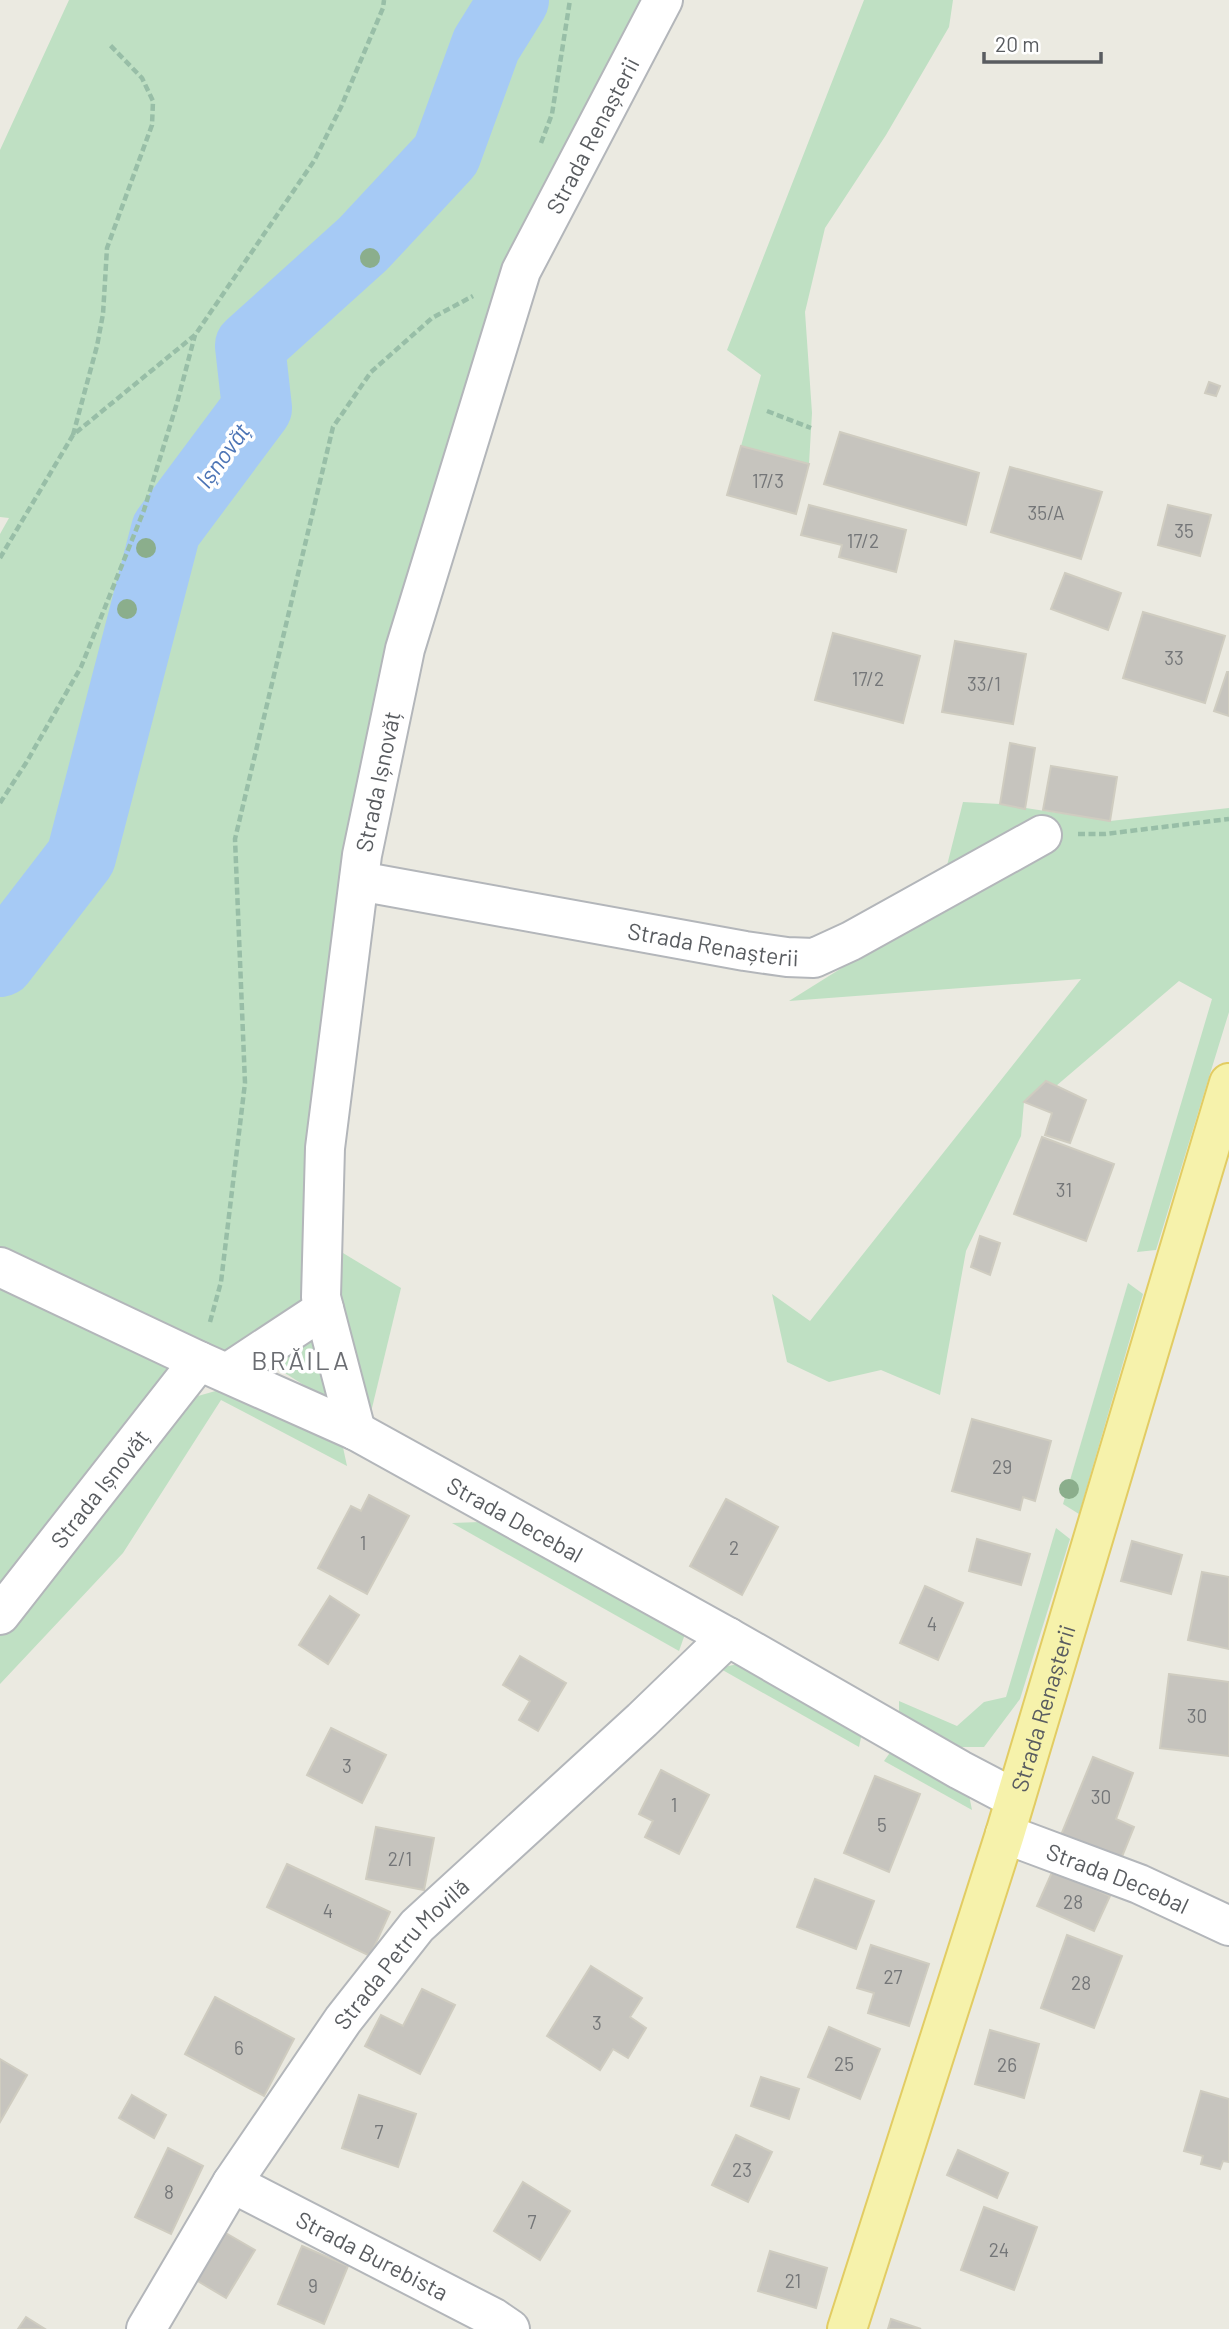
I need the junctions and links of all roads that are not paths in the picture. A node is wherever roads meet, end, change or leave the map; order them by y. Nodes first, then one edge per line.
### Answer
1 (663, 0) edge
2 (521, 271) joint
3 (1042, 835) road end
4 (359, 881) junction
5 (1229, 1083) edge
6 (0, 1267) edge
7 (324, 1309) junction
8 (213, 1367) junction
9 (356, 1431) junction
10 (0, 1615) edge
11 (728, 1637) junction
12 (1010, 1816) junction
13 (1229, 1926) edge
14 (232, 2183) junction
15 (146, 2329) edge
16 (510, 2329) edge
17 (847, 2329) edge

1 - 2 street, Strada Renașterii
2 - 4 street, Strada Ișnovăț
3 - 4 street, Strada Renașterii
4 - 7 street, Strada Ișnovăț
5 - 12 main road, Strada Renașterii
6 - 8 street, Strada Decebal
7 - 8 street, Strada Ișnovăț
7 - 9 street, Strada Ișnovăț
8 - 9 street, Strada Decebal
8 - 10 street, Strada Ișnovăț
9 - 11 street, Strada Decebal
11 - 12 street, Strada Decebal
11 - 14 street, Strada Petru Movilă
12 - 13 street, Strada Decebal
12 - 17 main road, Strada Renașterii
14 - 15 street, Strada Petru Movilă
14 - 16 street, Strada Burebista

